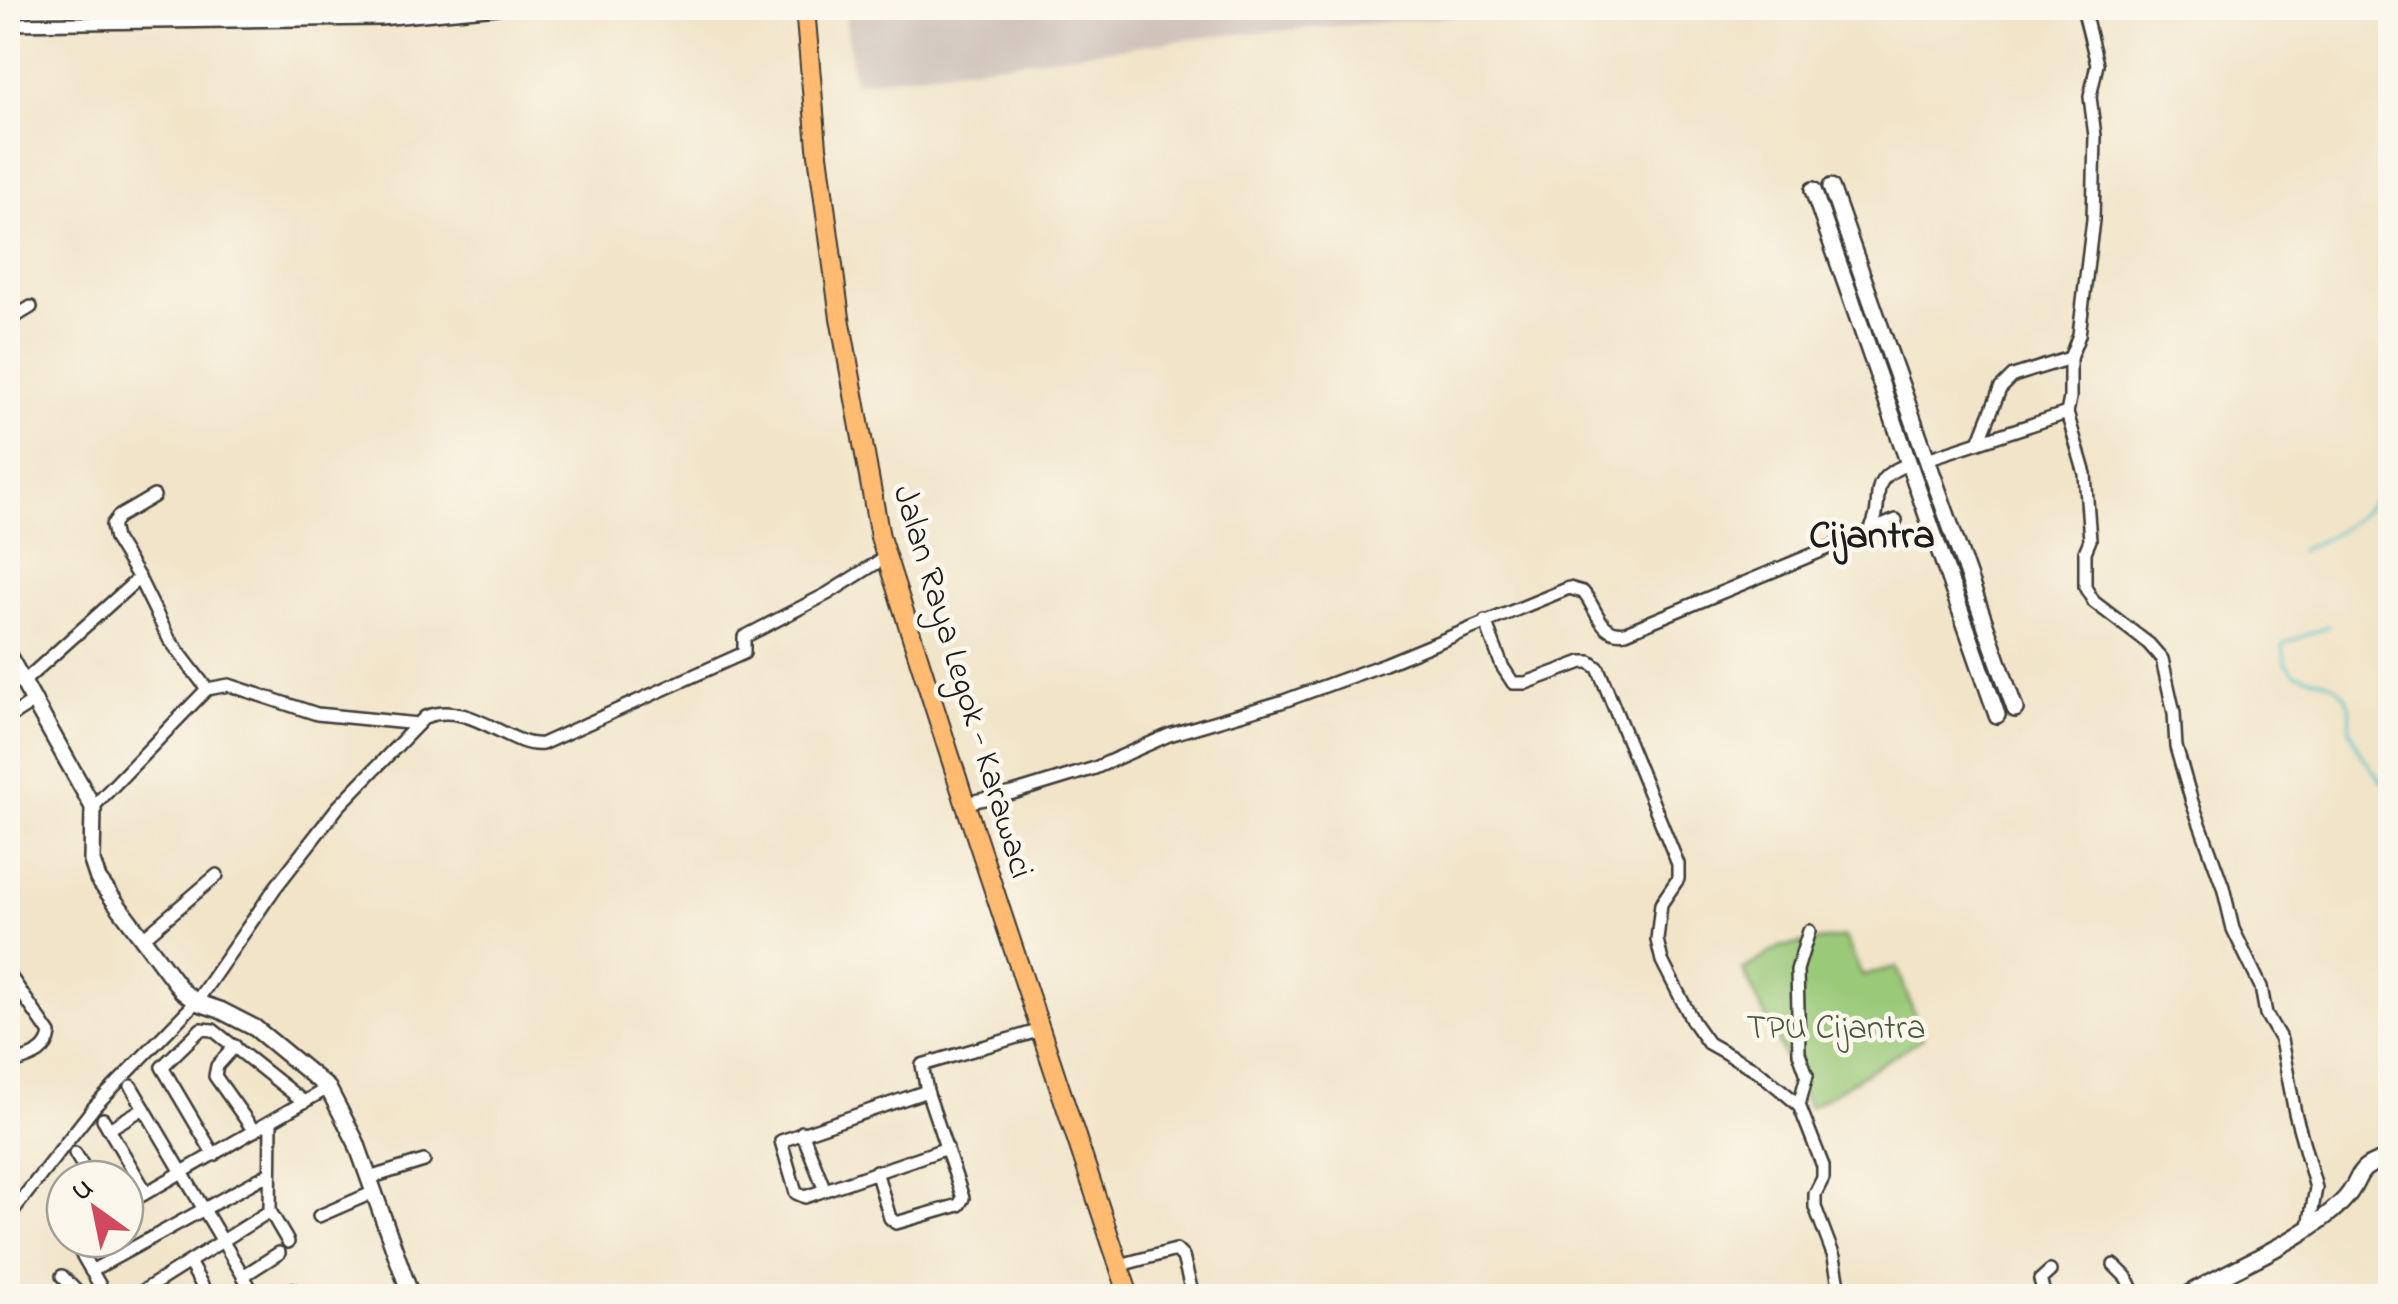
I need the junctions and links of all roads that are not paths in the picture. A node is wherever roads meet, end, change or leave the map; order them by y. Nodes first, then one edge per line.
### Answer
1 (491, 8) edge
2 (805, 8) edge
3 (2083, 8) edge
4 (8, 24) edge
5 (1831, 187) dead end
6 (1813, 190) dead end
7 (31, 307) dead end
8 (8, 322) edge
9 (2070, 358) junction
10 (1902, 387) junction
11 (1884, 393) junction
12 (2067, 413) junction
13 (1979, 442) junction
14 (1927, 459) junction
15 (1909, 464) junction
16 (154, 496) dead end
17 (1896, 520) dead end
18 (1869, 532) junction
19 (886, 557) junction
20 (1968, 573) junction
21 (139, 578) junction
22 (1950, 580) junction
23 (1485, 621) junction
24 (8, 656) edge
25 (22, 683) junction
26 (207, 689) junction
27 (36, 700) junction
28 (2016, 709) dead end
29 (1998, 715) dead end
30 (8, 718) edge
31 (418, 724) junction
32 (965, 803) junction
33 (93, 807) junction
34 (218, 875) dead end
35 (1810, 931) dead end
36 (142, 940) junction
37 (8, 973) edge
38 (196, 1002) junction
39 (1040, 1030) junction
40 (234, 1046) junction
41 (149, 1048) junction
42 (8, 1065) edge
43 (162, 1067) junction
44 (131, 1086) dead end
45 (328, 1088) junction
46 (928, 1090) junction
47 (304, 1102) junction
48 (1799, 1106) junction
49 (144, 1108) junction
50 (270, 1122) junction
51 (254, 1132) junction
52 (802, 1132) junction
53 (947, 1148) junction
54 (76, 1153) dead end
55 (214, 1154) junction
56 (2390, 1158) edge
57 (79, 1159) edge
58 (424, 1161) dead end
59 (876, 1171) junction
60 (270, 1172) junction
61 (181, 1173) junction
62 (371, 1185) junction
63 (824, 1188) junction
64 (146, 1192) joint
65 (204, 1209) junction
66 (270, 1211) junction
67 (319, 1216) dead end
68 (8, 1217) edge
69 (2309, 1226) junction
70 (222, 1243) junction
71 (85, 1259) edge
72 (190, 1264) junction
73 (1120, 1265) junction
74 (2114, 1265) dead end
75 (92, 1271) junction
76 (2050, 1271) dead end
77 (2222, 1274) junction
78 (62, 1276) dead end
79 (243, 1276) junction
80 (156, 1284) junction
81 (293, 1288) dead end
82 (81, 1296) edge
83 (106, 1296) edge
84 (135, 1296) edge
85 (164, 1296) edge
86 (208, 1296) edge
87 (255, 1296) edge
88 (281, 1296) edge
89 (411, 1296) edge
90 (1130, 1296) edge
91 (1190, 1296) edge
92 (1841, 1296) edge
93 (2045, 1296) edge
94 (2134, 1296) edge
95 (2186, 1296) edge
96 (2234, 1296) edge

1 - 4 street
2 - 19 main road, Jalan Raya Legok - Karawaci
3 - 9 street
5 - 10 street
6 - 11 street
7 - 8 street
9 - 12 street
9 - 13 street
10 - 11 street
10 - 14 street
11 - 15 street
12 - 13 street
12 - 69 street
13 - 14 street
14 - 20 street
15 - 18 street
15 - 22 street
16 - 21 street
17 - 18 street
18 - 23 street
19 - 31 street
19 - 32 main road, Jalan Raya Legok - Karawaci
20 - 22 street
20 - 28 street
21 - 25 street
21 - 26 street
22 - 29 street
23 - 32 street
23 - 48 street
24 - 25 street
25 - 27 street
26 - 31 street
26 - 33 street
27 - 30 street
27 - 33 street
31 - 38 street
32 - 39 main road, Jalan Raya Legok - Karawaci
33 - 36 street
34 - 36 street
35 - 48 street
36 - 38 street
37 - 42 street
38 - 41 street
38 - 45 street
39 - 46 street
39 - 73 main road, Jalan Raya Legok - Karawaci
40 - 43 street
40 - 47 street
40 - 51 street
41 - 43 street
41 - 68 street
43 - 55 street
44 - 49 street
45 - 47 street
45 - 62 street
46 - 52 street
46 - 53 street
47 - 50 street
48 - 92 street
49 - 61 street
49 - 64 street
50 - 51 street
50 - 60 street
51 - 55 street
52 - 63 street
52 - 63 street
53 - 59 street
53 - 59 street
54 - 57 street
55 - 61 street
56 - 69 street
58 - 62 street
59 - 63 street
60 - 65 street
60 - 66 street
61 - 64 street
61 - 65 street
62 - 67 street
62 - 89 street
65 - 70 street
65 - 75 street
66 - 70 street
66 - 79 street
69 - 77 street
70 - 72 street
70 - 79 street
71 - 75 street
72 - 80 street
72 - 86 street
73 - 90 main road, Jalan Raya Legok - Karawaci
73 - 91 street
74 - 94 street
75 - 83 street
76 - 93 street
77 - 95 street
77 - 96 street
78 - 82 street
79 - 87 street
80 - 84 street
80 - 85 street
81 - 88 street

